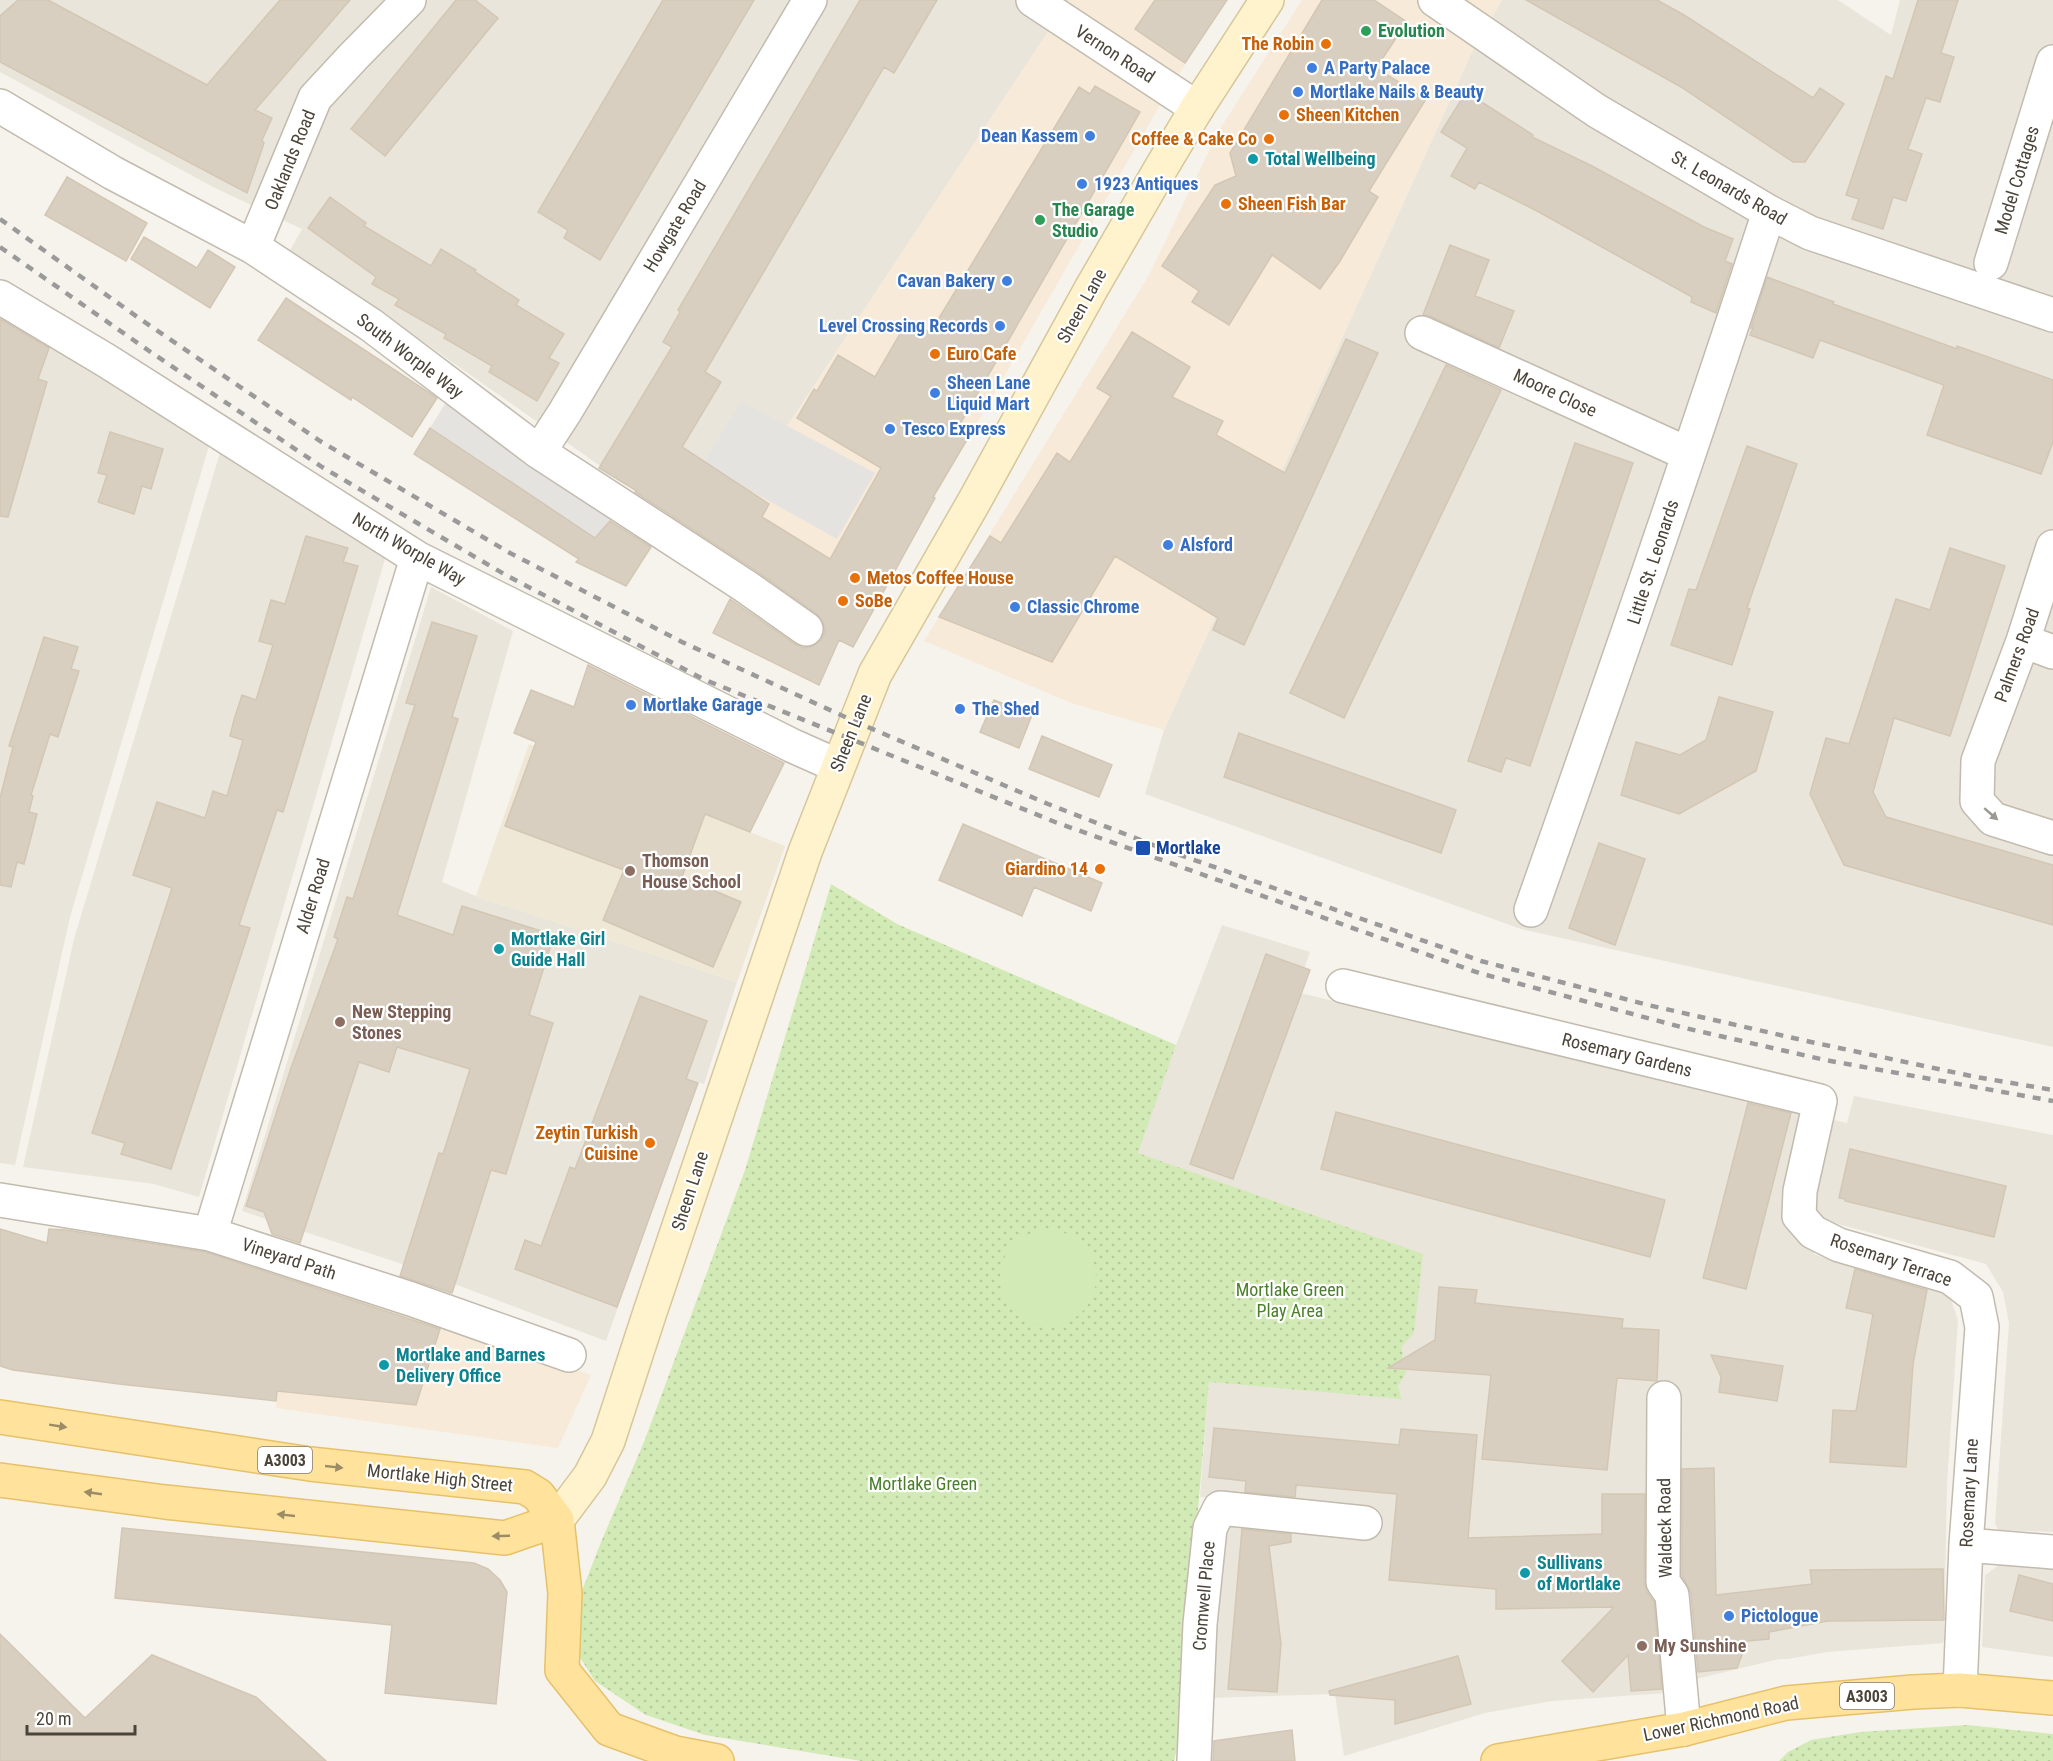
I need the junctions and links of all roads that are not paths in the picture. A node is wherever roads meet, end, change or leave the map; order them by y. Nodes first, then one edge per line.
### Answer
1 (409, 0) edge
2 (810, 0) edge
3 (1033, 0) edge
4 (1267, 0) edge
5 (1436, 0) edge
6 (2053, 62) edge
7 (0, 106) edge
8 (1197, 108) junction
9 (1769, 212) junction
10 (253, 247) junction
11 (1991, 263) dead end
12 (0, 297) edge
13 (2053, 315) edge
14 (1422, 333) dead end
15 (539, 452) junction
16 (1688, 454) junction
17 (2053, 547) edge
18 (417, 558) junction
19 (806, 628) dead end
20 (2023, 641) junction
21 (2053, 652) edge
22 (838, 766) junction
23 (2053, 838) edge
24 (1531, 910) dead end
25 (1343, 986) dead end
26 (1800, 1191) joint
27 (0, 1200) edge
28 (210, 1234) junction
29 (1976, 1297) joint
30 (569, 1355) dead end
31 (1664, 1398) dead end
32 (0, 1417) edge
33 (0, 1480) edge
34 (557, 1521) junction
35 (1365, 1523) dead end
36 (1966, 1545) junction
37 (2053, 1552) edge
38 (1960, 1690) junction
39 (2053, 1698) edge
40 (1684, 1729) junction
41 (717, 1761) edge
42 (1194, 1761) edge
43 (1498, 1761) edge

1 - 10 street, Oaklands Road
2 - 15 street, Howgate Road
3 - 8 street, Vernon Road
4 - 8 main road, Sheen Lane
5 - 9 street, St. Leonards Road
6 - 11 street, Model Cottages
7 - 10 street, South Worple Way
8 - 22 main road, Sheen Lane
9 - 13 street, St. Leonards Road
9 - 16 street, Little St. Leonards
10 - 15 street, South Worple Way
12 - 18 street, North Worple Way
14 - 16 street, Moore Close
15 - 19 street, South Worple Way
16 - 24 street, Little St. Leonards
17 - 20 street, Palmers Road
18 - 22 street, North Worple Way
18 - 28 street, Alder Road
20 - 21 street
20 -> 23 street, Palmers Road
22 - 34 main road, Sheen Lane
25 - 26 street, Rosemary Gardens
26 - 29 street, Rosemary Terrace
27 - 28 street, Vineyard Path
28 - 30 street, Vineyard Path
29 - 36 street, Rosemary Lane
31 - 40 street, Waldeck Road
32 -> 34 main road, Mortlake High Street / A3003
34 -> 33 main road
34 - 41 main road, A3003
35 - 42 street, Cromwell Place
36 - 37 street
36 - 38 street, Rosemary Lane
38 - 39 main road, Lower Richmond Road / A3003
38 - 40 main road, Lower Richmond Road / A3003
40 - 43 main road, Lower Richmond Road / A3003

